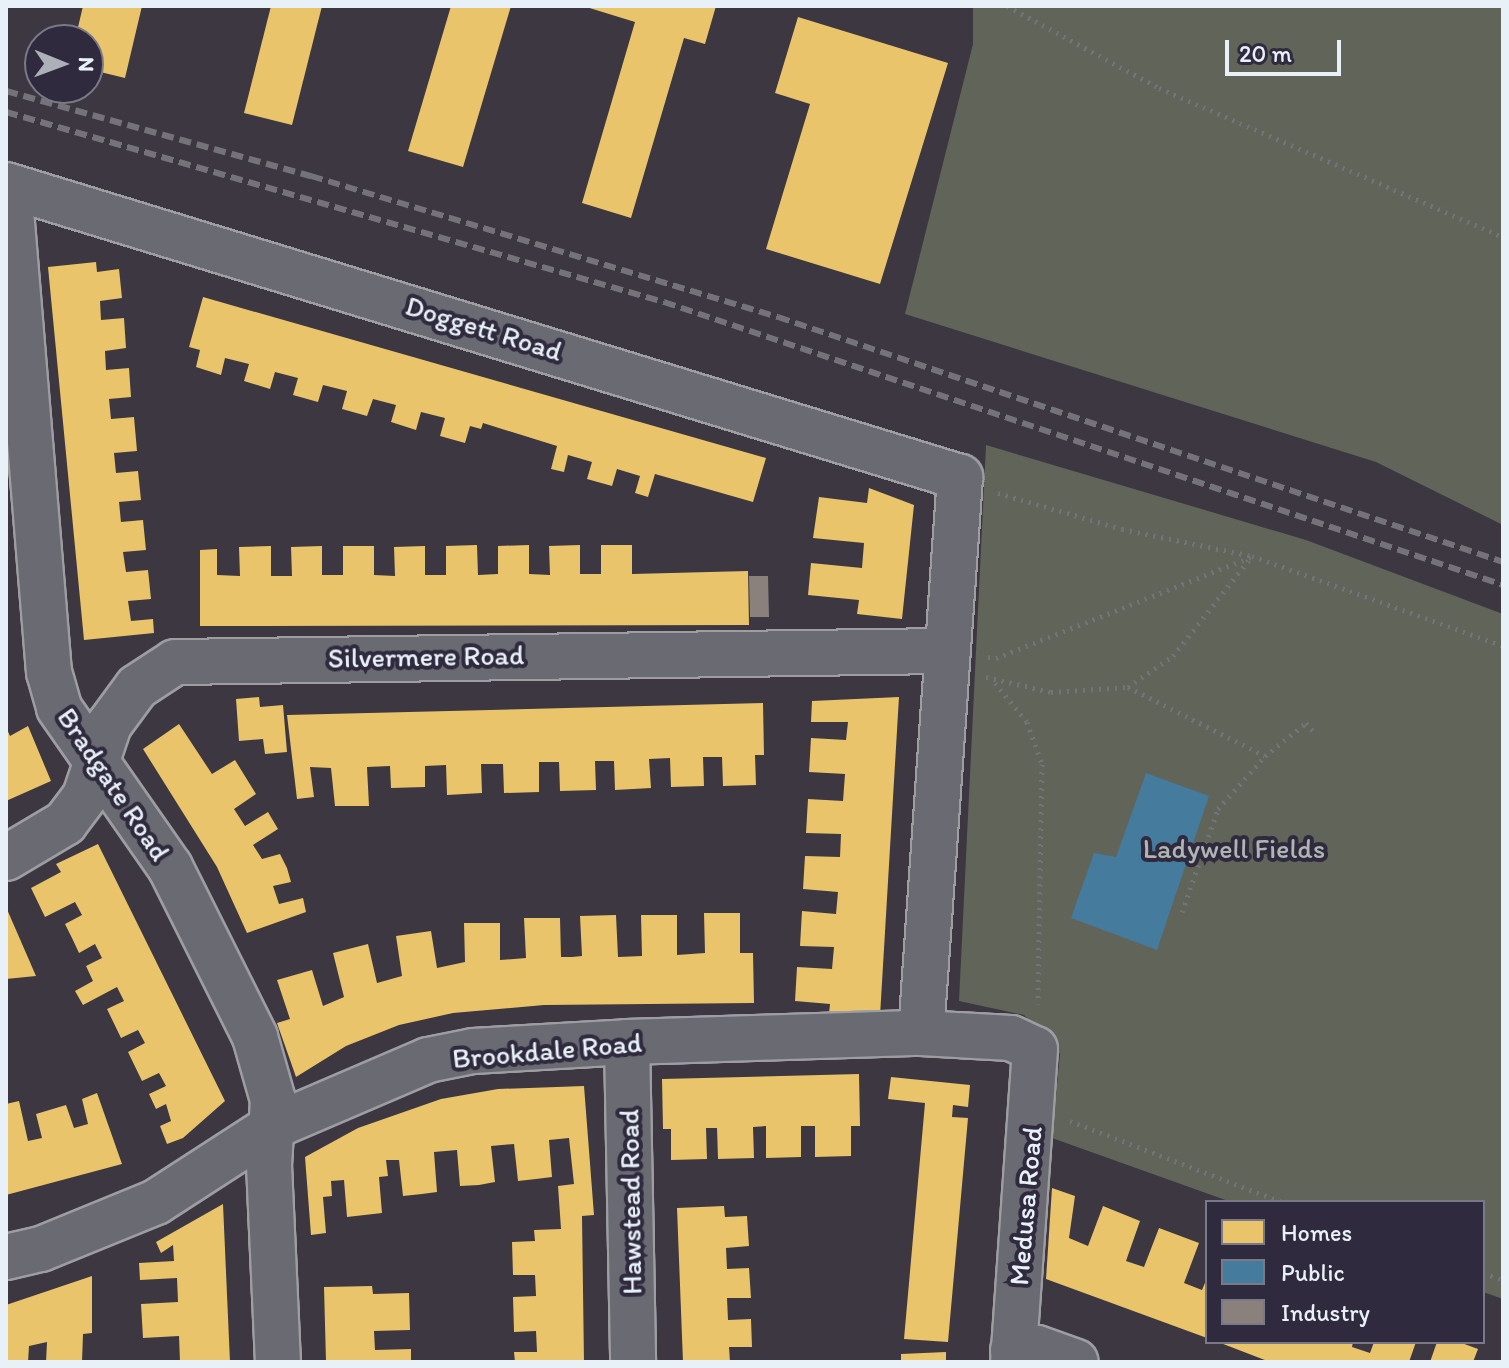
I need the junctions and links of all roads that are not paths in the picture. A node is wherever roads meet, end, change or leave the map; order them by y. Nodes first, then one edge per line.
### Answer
1 (8, 185) edge
2 (20, 532) edge
3 (948, 651) junction
4 (97, 761) junction
5 (6, 858) edge
6 (921, 1033) junction
7 (627, 1042) junction
8 (1035, 1049) joint
9 (272, 1127) junction
10 (6, 1257) edge
11 (1013, 1356) edge
12 (278, 1362) edge
13 (633, 1362) edge
14 (1076, 1362) edge

1 - 2 street, Bradgate Road
1 - 3 street, Doggett Road
2 - 4 street, Bradgate Road
3 - 4 street, Silvermere Road
3 - 6 street
4 - 5 street, Silvermere Road
4 - 9 street, Bradgate Road
6 - 7 street, Brookdale Road
6 - 8 street, Brookdale Road
7 - 9 street, Brookdale Road
7 - 13 street, Hawstead Road
8 - 11 street, Medusa Road
9 - 10 street, Brookdale Road
9 - 12 street, Bradgate Road
11 - 14 street

